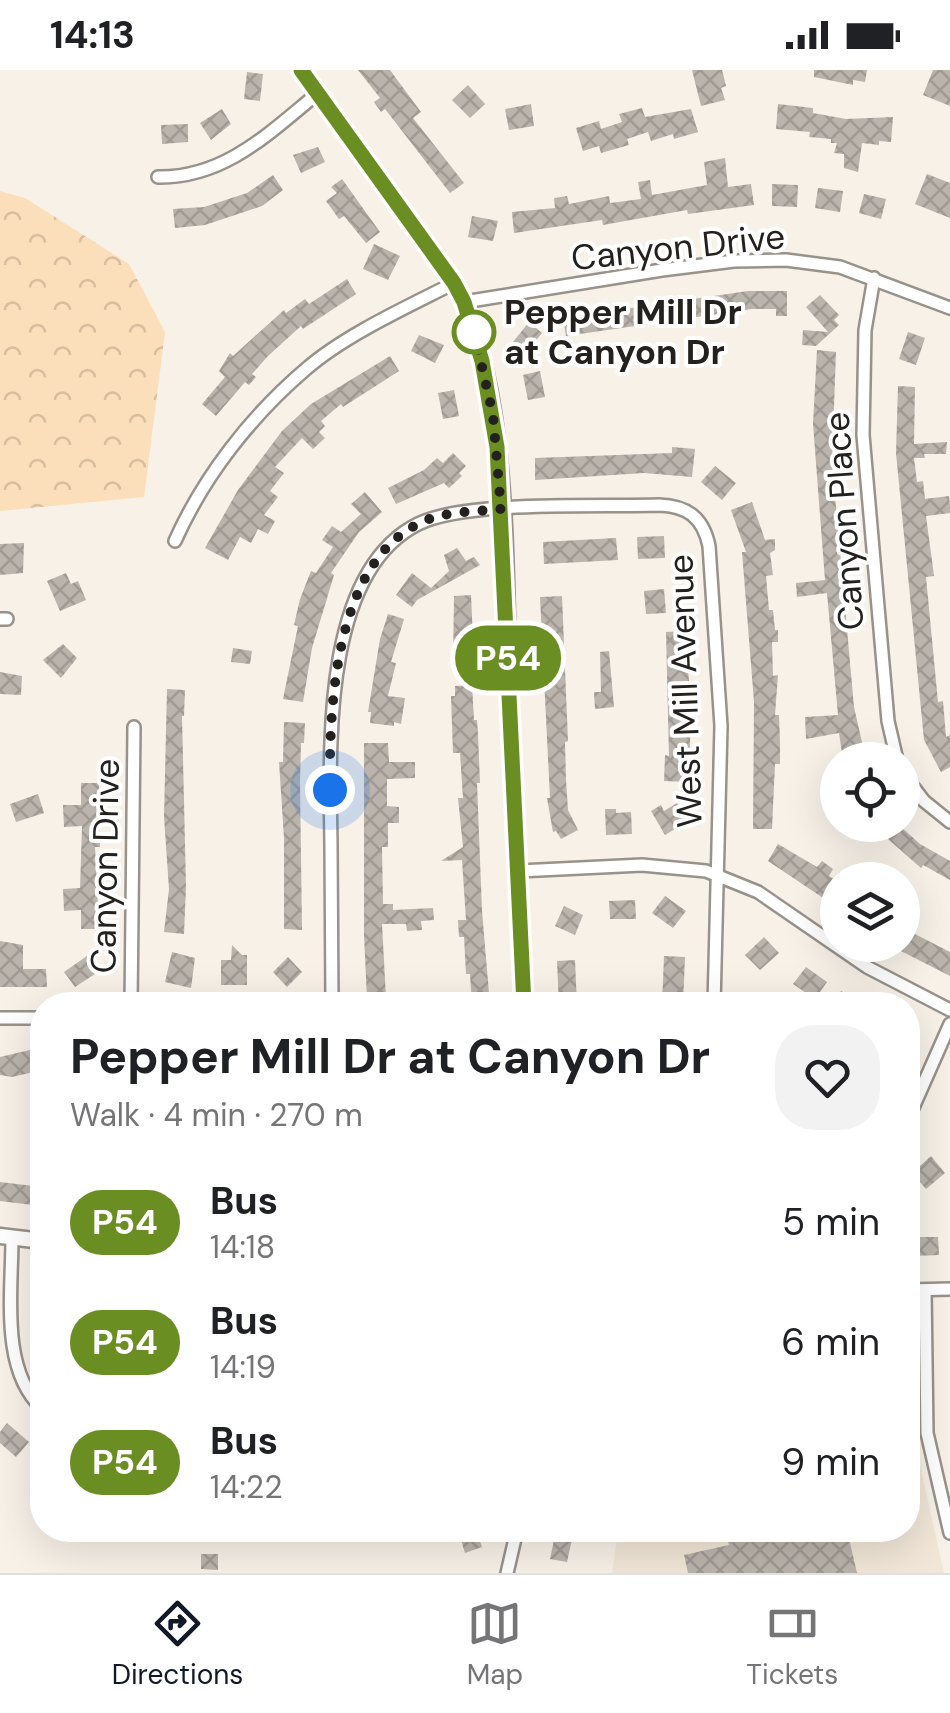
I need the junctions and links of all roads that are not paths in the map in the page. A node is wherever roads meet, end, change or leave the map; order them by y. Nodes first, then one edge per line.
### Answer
1 (301, 70) edge
2 (317, 94) junction
3 (158, 178) dead end
4 (874, 278) junction
5 (454, 283) junction
6 (464, 302) junction
7 (950, 308) edge
8 (501, 509) junction
9 (175, 540) dead end
10 (134, 727) dead end
11 (893, 742) edge
12 (920, 796) edge
13 (950, 822) edge
14 (519, 871) junction
15 (718, 874) junction
16 (131, 992) edge
17 (332, 992) edge
18 (524, 992) edge
19 (714, 992) edge
20 (916, 992) edge
21 (920, 994) edge
22 (950, 1010) edge
23 (0, 1018) edge
24 (30, 1018) edge
25 (950, 1024) edge
26 (920, 1092) edge
27 (6, 1237) edge
28 (950, 1289) edge
29 (920, 1290) edge
30 (925, 1290) junction
31 (30, 1394) edge
32 (946, 1495) edge
33 (950, 1533) edge
34 (514, 1542) edge
35 (507, 1573) edge

1 - 2 street
2 - 3 street
2 - 5 street
4 - 6 street, Canyon Drive
4 - 7 street, Canyon Drive
4 - 11 street, Canyon Place
5 - 6 street
5 - 9 street
6 - 8 street
8 - 14 street
8 - 15 street, West Mill Avenue
8 - 17 street
10 - 16 street, Canyon Drive
12 - 13 street
14 - 15 street
14 - 18 street
15 - 19 street, West Mill Avenue
15 - 20 street
21 - 22 street
23 - 24 street
25 - 26 street
27 - 31 street
28 - 30 street
29 - 30 street
30 - 32 street
32 - 33 street
34 - 35 street

